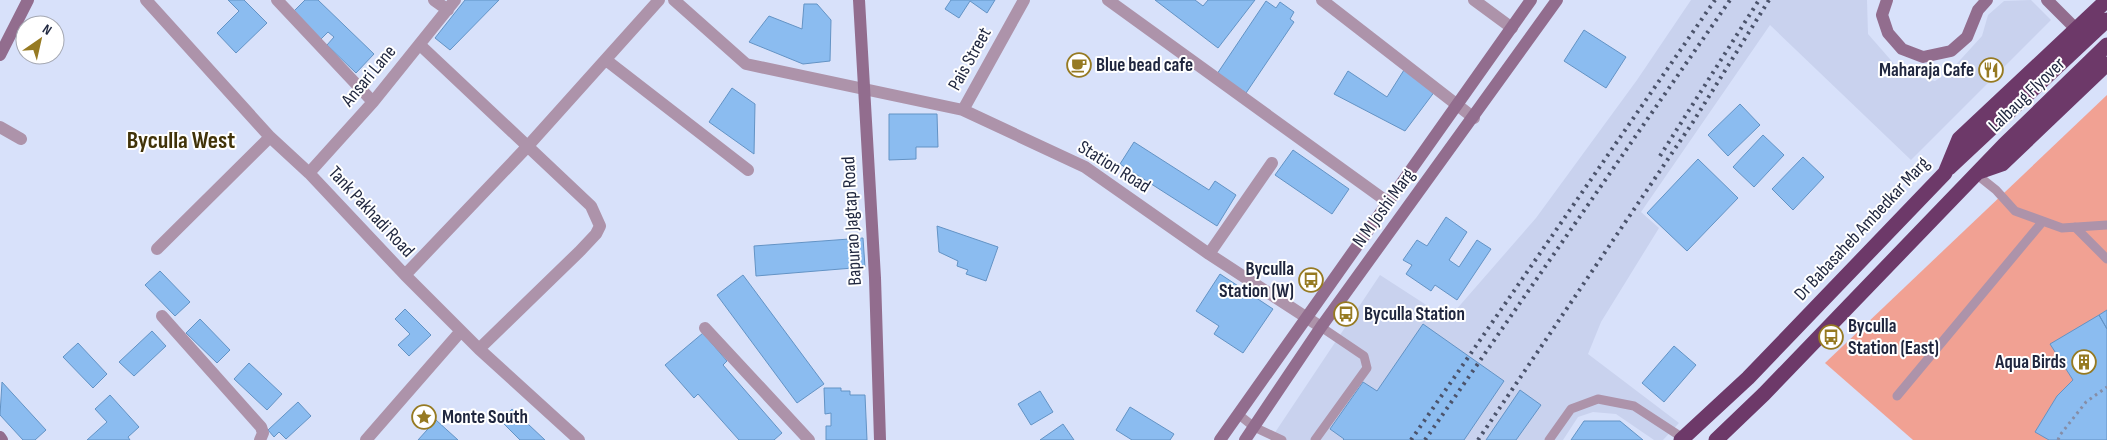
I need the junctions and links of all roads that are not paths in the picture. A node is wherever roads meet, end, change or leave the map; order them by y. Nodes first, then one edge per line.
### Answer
1 (28, 0) edge
2 (146, 0) edge
3 (277, 0) edge
4 (434, 0) edge
5 (659, 0) edge
6 (674, 0) edge
7 (859, 0) edge
8 (1024, 0) edge
9 (1108, 0) edge
10 (1322, 0) edge
11 (1474, 0) edge
12 (1531, 0) edge
13 (1536, 0) edge
14 (1887, 0) edge
15 (1987, 0) edge
16 (2047, 0) edge
17 (2107, 0) edge
18 (452, 5) edge
19 (1553, 5) edge
20 (2107, 20) edge
21 (1512, 28) junction
22 (2076, 29) junction
23 (420, 45) junction
24 (2107, 45) edge
25 (0, 55) edge
26 (606, 60) junction
27 (2107, 64) edge
28 (863, 90) junction
29 (373, 102) junction
30 (1458, 106) junction
31 (964, 110) junction
32 (1474, 118) junction
33 (0, 127) edge
34 (270, 137) junction
35 (21, 139) dead end
36 (527, 147) junction
37 (1272, 163) dead end
38 (748, 170) dead end
39 (308, 173) junction
40 (1945, 173) junction
41 (1976, 174) junction
42 (1389, 203) junction
43 (2043, 221) junction
44 (2107, 225) edge
45 (2075, 227) junction
46 (157, 249) dead end
47 (1209, 254) junction
48 (2107, 259) edge
49 (405, 275) junction
50 (162, 316) dead end
51 (1307, 318) junction
52 (1321, 327) junction
53 (706, 328) dead end
54 (460, 331) junction
55 (479, 349) junction
56 (1898, 396) dead end
57 (1238, 414) junction
58 (1254, 427) junction
59 (1682, 439) edge
60 (260, 440) edge
61 (366, 440) edge
62 (579, 440) edge
63 (809, 440) edge
64 (880, 440) edge
65 (1220, 440) edge
66 (1245, 440) edge
67 (1282, 440) edge
68 (1315, 440) edge
69 (1549, 440) edge
70 (1716, 440) edge

1 - 25 main road
2 - 34 street, Tank Pakhadi Road
3 - 29 street
4 - 18 street
5 - 26 street
6 - 28 street, Station Road
7 - 28 main road, Bapurao Jagtap Road
8 - 31 street, Pais Street
9 - 42 street
10 - 30 street
11 - 21 street
12 - 21 main road, N M Joshi Marg
13 - 19 main road
14 - 15 main road
16 - 22 main road
17 - 22 highway, Dr Babasaheb Ambedkar Marg
18 - 23 street, Ansari Lane
19 - 32 main road, N M Joshi Marg
20 - 40 highway, Lalbaug Flyover
21 - 30 main road, N M Joshi Marg
22 - 40 highway, Dr Babasaheb Ambedkar Marg
23 - 29 street, Ansari Lane
23 - 36 street
24 - 41 highway, Lalbaug Flyover
26 - 36 street
26 - 38 street
27 - 41 highway
28 - 31 street, Station Road
28 - 64 main road, Bapurao Jagtap Road
29 - 39 street, Ansari Lane
30 - 32 street
30 - 42 main road, N M Joshi Marg
31 - 47 street, Station Road
32 - 52 main road, N M Joshi Marg
33 - 35 street
34 - 39 street, Tank Pakhadi Road
34 - 46 street
36 - 49 street
36 - 55 street
37 - 47 street
39 - 49 street, Tank Pakhadi Road
40 - 59 highway, Dr Babasaheb Ambedkar Marg
41 - 43 lane
41 - 70 highway, Lalbaug Flyover
42 - 51 main road, N M Joshi Marg
43 - 45 lane
43 - 56 lane
44 - 45 lane
45 - 48 lane
47 - 51 street, Station Road
49 - 54 street, Tank Pakhadi Road
50 - 60 street
51 - 52 street, Station Road
51 - 57 main road, N M Joshi Marg
52 - 58 main road, N M Joshi Marg
52 - 68 lane
53 - 63 street
54 - 55 street, Tank Pakhadi Road
54 - 61 street
55 - 62 street, Tank Pakhadi Road
57 - 58 lane
57 - 65 main road, N M Joshi Marg
58 - 66 main road, N M Joshi Marg
58 - 67 lane
59 - 69 lane

